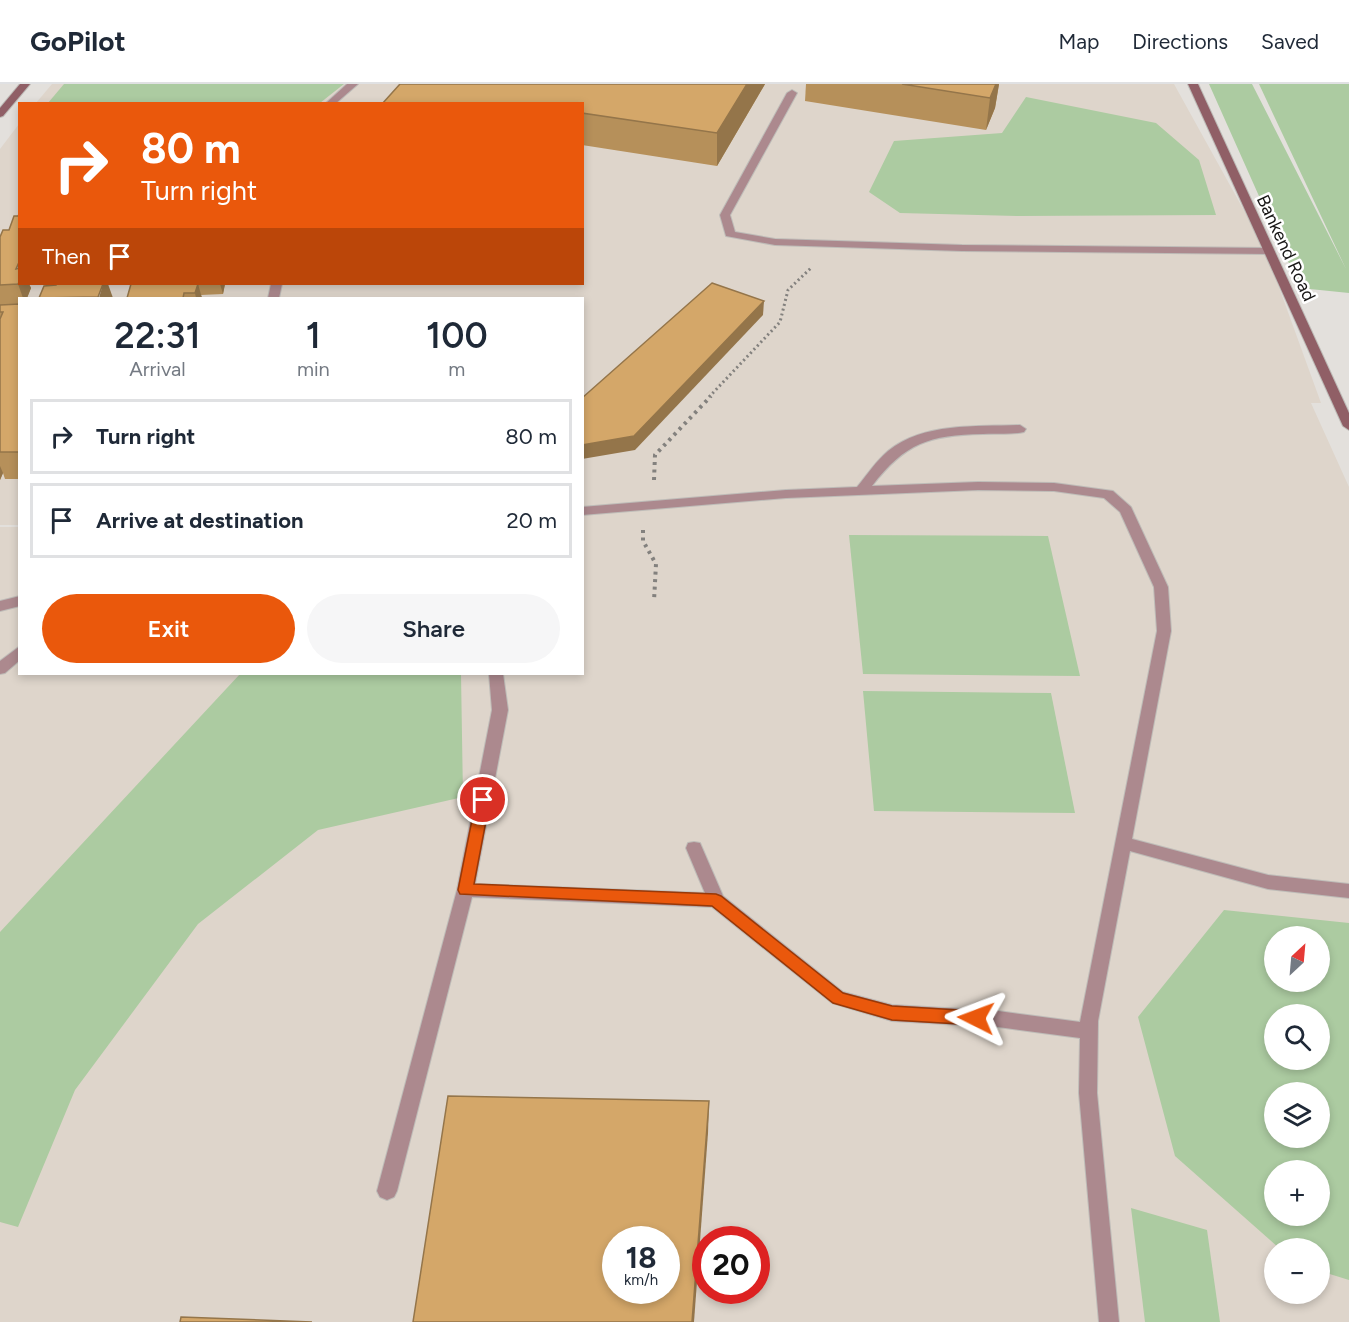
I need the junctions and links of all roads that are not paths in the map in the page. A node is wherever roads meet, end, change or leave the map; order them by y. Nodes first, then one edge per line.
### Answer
1 (25, 84) edge
2 (353, 84) edge
3 (1193, 84) edge
4 (792, 93) dead end
5 (331, 102) edge
6 (0, 114) edge
7 (1269, 251) junction
8 (1349, 426) edge
9 (1020, 429) dead end
10 (861, 491) junction
11 (584, 511) edge
12 (18, 602) edge
13 (0, 606) edge
14 (18, 653) edge
15 (0, 669) edge
16 (496, 675) edge
17 (1123, 843) junction
18 (694, 848) dead end
19 (465, 890) junction
20 (1349, 891) edge
21 (716, 900) junction
22 (1089, 1030) junction
23 (387, 1191) dead end
24 (1108, 1322) edge

1 - 6 street
2 - 5 lane
3 - 7 street, Bankend Road
4 - 7 lane
7 - 8 street, Bankend Road
9 - 10 lane
10 - 11 lane
10 - 17 lane
12 - 13 lane
14 - 15 lane
16 - 19 lane
17 - 20 lane
17 - 22 lane
18 - 21 lane
19 - 21 lane
19 - 23 lane
21 - 22 lane
22 - 24 lane

